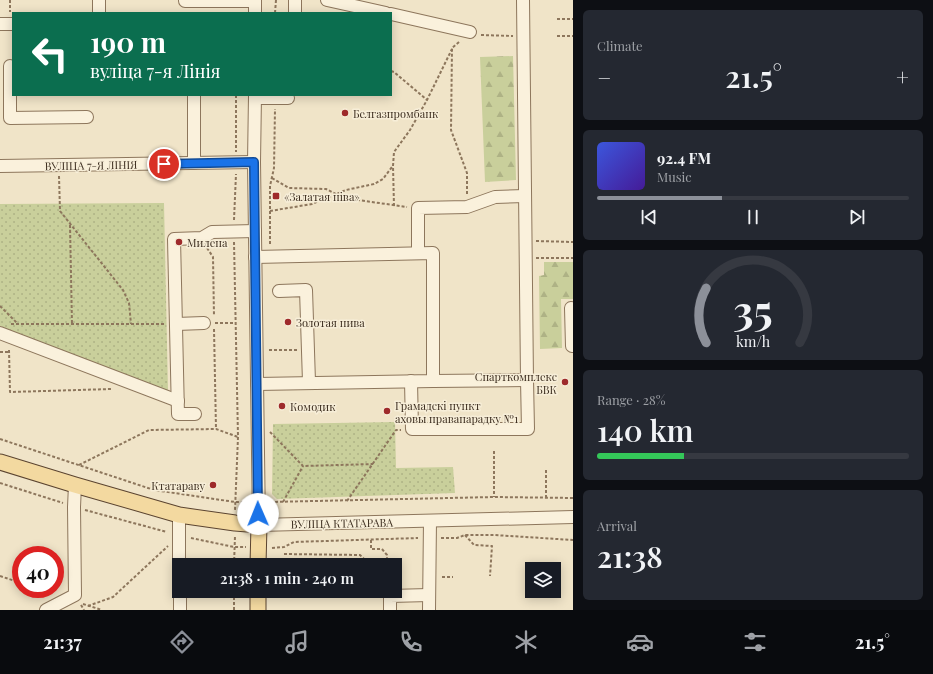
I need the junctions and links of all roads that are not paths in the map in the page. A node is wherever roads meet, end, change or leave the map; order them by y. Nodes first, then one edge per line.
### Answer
1 (99, 0) edge
2 (185, 0) edge
3 (295, 0) edge
4 (328, 0) edge
5 (523, 0) edge
6 (255, 5) edge
7 (98, 12) edge
8 (295, 12) edge
9 (382, 12) edge
10 (392, 14) edge
11 (0, 24) edge
12 (12, 24) edge
13 (470, 32) road end
14 (8, 66) edge
15 (194, 96) edge
16 (255, 96) edge
17 (288, 98) dead end
18 (87, 117) dead end
19 (254, 162) junction
20 (194, 163) junction
21 (0, 166) edge
22 (525, 196) junction
23 (255, 231) junction
24 (418, 253) junction
25 (255, 257) junction
26 (278, 291) dead end
27 (571, 308) dead end
28 (209, 323) road end
29 (176, 324) junction
30 (572, 329) edge
31 (5, 331) edge
32 (572, 346) dead end
33 (527, 380) junction
34 (411, 381) junction
35 (433, 381) junction
36 (308, 382) junction
37 (257, 384) junction
38 (178, 401) junction
39 (195, 414) dead end
40 (0, 462) edge
41 (75, 485) junction
42 (179, 515) junction
43 (573, 517) edge
44 (430, 521) junction
45 (259, 525) junction
46 (179, 558) edge
47 (258, 558) edge
48 (429, 595) junction
49 (180, 598) edge
50 (258, 598) edge
51 (46, 610) edge
52 (180, 610) edge
53 (258, 610) edge
54 (390, 610) edge
55 (429, 610) edge

1 - 7 street
2 - 6 street
3 - 8 street
4 - 9 street
5 - 22 street
10 - 13 street
11 - 12 street
14 - 18 street
15 - 20 street
16 - 17 street
16 - 19 street
19 - 20 street, ВУЛІЦА 7-Я ЛІНІЯ
19 - 23 street
20 - 21 street, ВУЛІЦА 7-Я ЛІНІЯ
22 - 24 street
22 - 33 street
23 - 25 street
23 - 29 street
24 - 25 street
24 - 35 street
25 - 37 street
26 - 36 street
27 - 30 street
28 - 29 street
29 - 38 street
30 - 32 street
31 - 38 street
33 - 34 street
33 - 35 street
34 - 35 street
34 - 36 street
36 - 37 street
37 - 45 street
38 - 39 street
40 - 41 main road, ВУЛІЦА КТАТАРАВА
41 - 42 main road, ВУЛІЦА КТАТАРАВА
41 - 51 street
42 - 45 main road, ВУЛІЦА КТАТАРАВА
42 - 46 street
43 - 44 street, ВУЛІЦА КТАТАРАВА
44 - 45 street, ВУЛІЦА КТАТАРАВА
44 - 48 street
45 - 47 main road
48 - 54 street
48 - 55 street
49 - 52 street
50 - 53 main road

